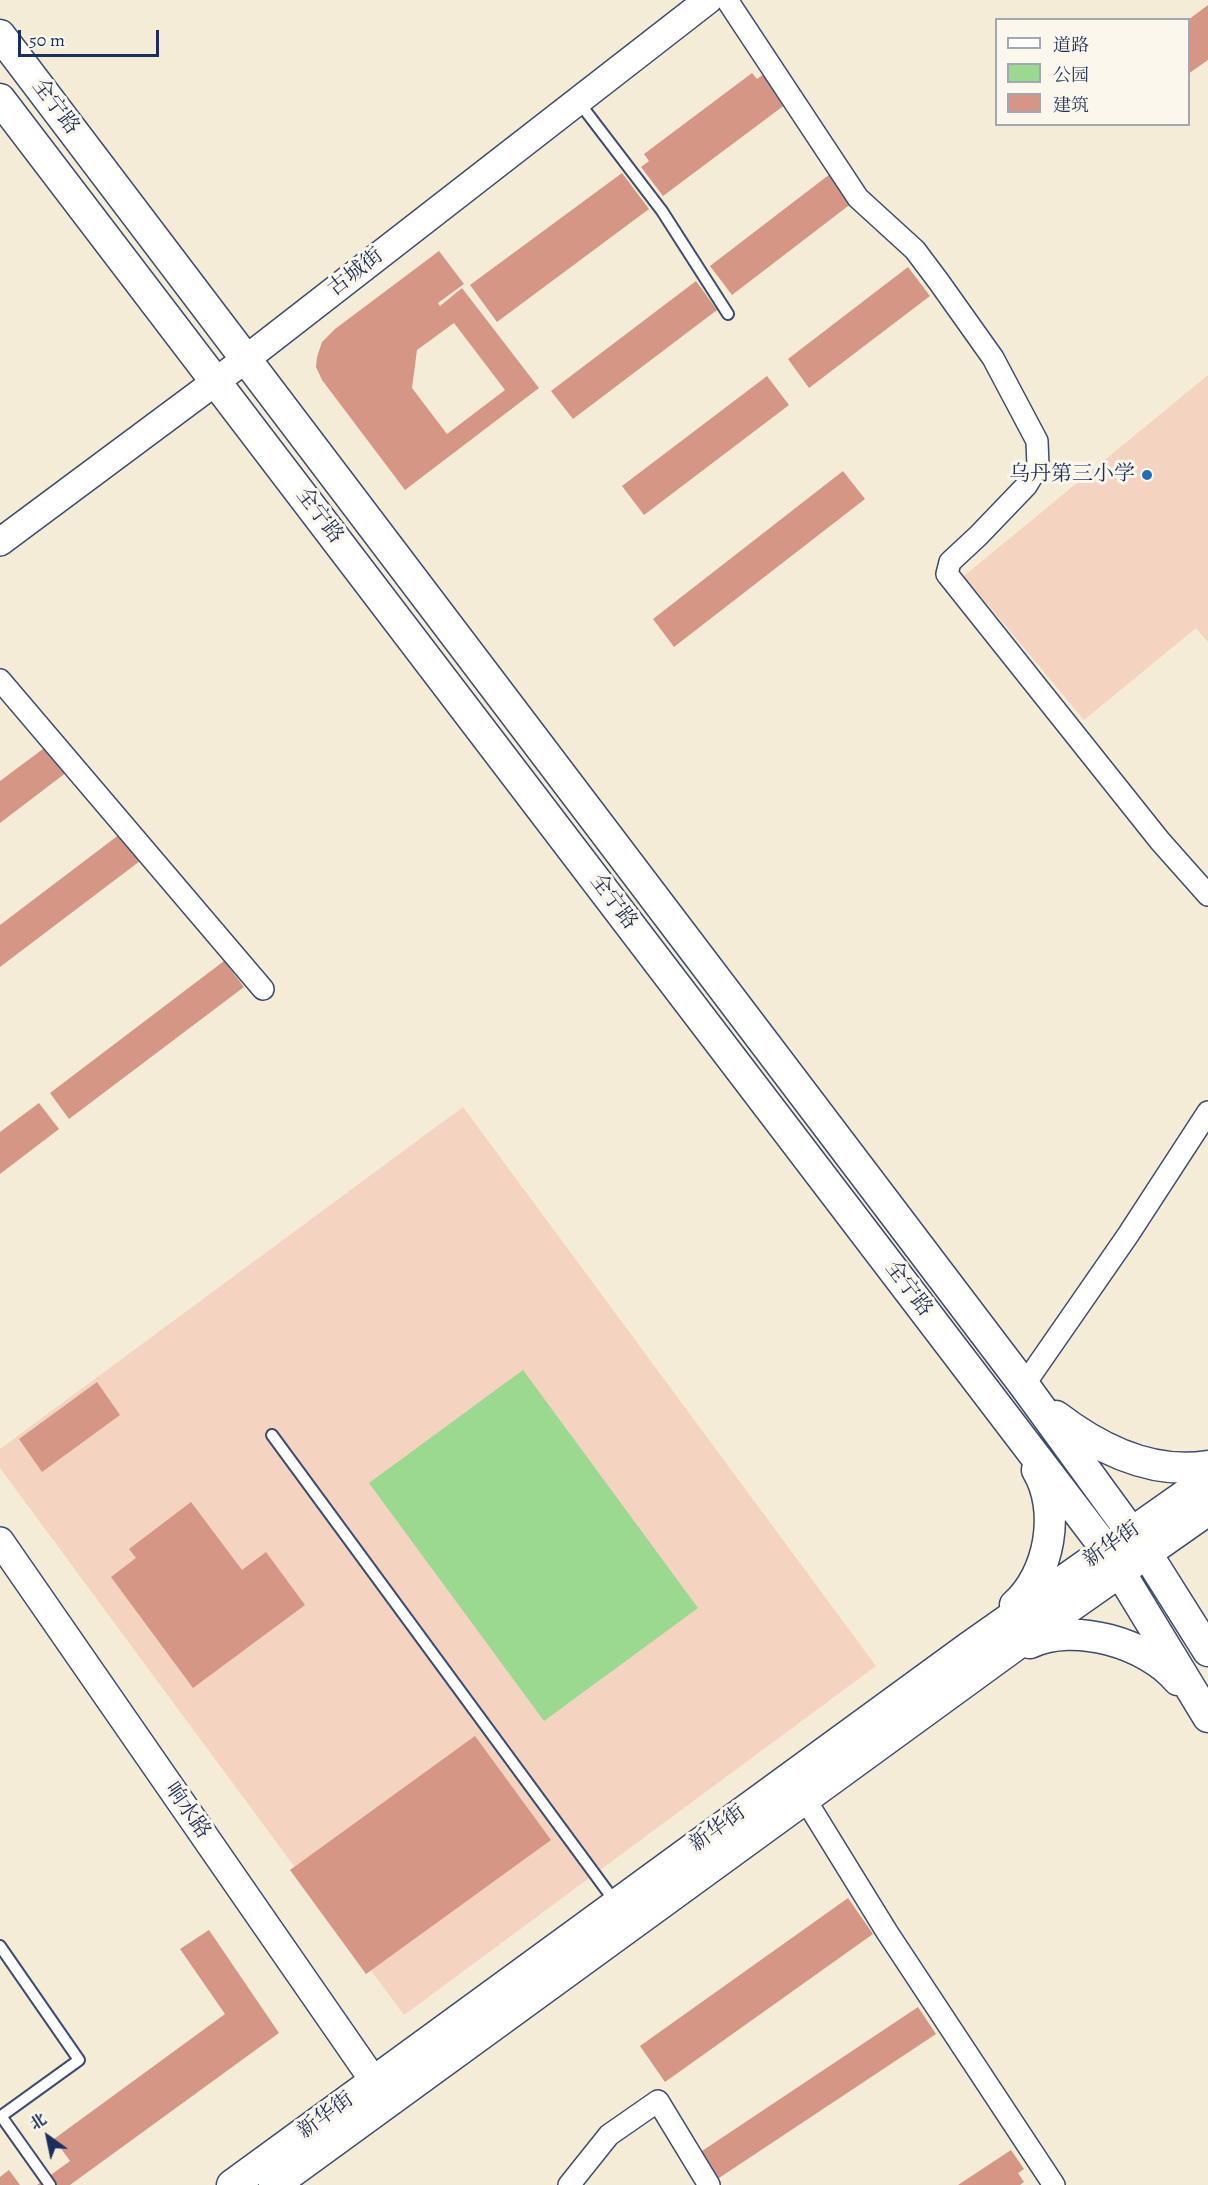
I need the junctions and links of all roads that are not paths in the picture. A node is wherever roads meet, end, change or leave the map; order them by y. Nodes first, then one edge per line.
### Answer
1 (708, 0) edge
2 (727, 0) edge
3 (0, 34) edge
4 (0, 99) edge
5 (577, 101) junction
6 (728, 314) dead end
7 (246, 359) junction
8 (216, 381) junction
9 (0, 542) edge
10 (0, 680) edge
11 (1208, 895) edge
12 (263, 990) dead end
13 (1208, 1112) edge
14 (1029, 1393) junction
15 (1008, 1421) junction
16 (272, 1436) dead end
17 (1208, 1466) edge
18 (1208, 1479) edge
19 (1208, 1510) edge
20 (0, 1541) edge
21 (1140, 1542) junction
22 (1113, 1561) junction
23 (969, 1647) junction
24 (1208, 1651) edge
25 (973, 1676) junction
26 (1206, 1715) edge
27 (805, 1799) junction
28 (616, 1903) junction
29 (0, 1946) edge
30 (374, 2081) junction
31 (1, 2117) edge
32 (1049, 2183) edge
33 (50, 2185) edge
34 (232, 2185) edge
35 (274, 2185) edge
36 (569, 2185) edge
37 (709, 2185) edge

1 - 5 street, 古城街
2 - 11 street
3 - 7 main road, 全宁路
4 - 8 main road, 全宁路
5 - 6 lane
5 - 7 street, 古城街
7 - 8 street, 古城街
7 - 14 main road, 全宁路
8 - 9 street, 古城街
8 - 15 main road, 全宁路
10 - 12 street
13 - 14 street
14 - 17 main road
14 - 21 main road, 全宁路
15 - 22 main road, 全宁路
15 - 23 main road
16 - 28 lane
18 - 21 main road, 新华街
19 - 21 main road, 新华街
20 - 30 street, 响水路
21 - 22 main road, 新华街
21 - 24 main road, 全宁路
22 - 23 main road, 新华街
22 - 25 main road, 新华街
22 - 26 main road, 全宁路
23 - 28 main road, 新华街
25 - 26 main road
25 - 27 main road, 新华街
27 - 32 street
27 - 35 main road, 新华街
28 - 30 main road, 新华街
29 - 31 lane
30 - 34 main road, 新华街
31 - 33 lane
36 - 37 street

